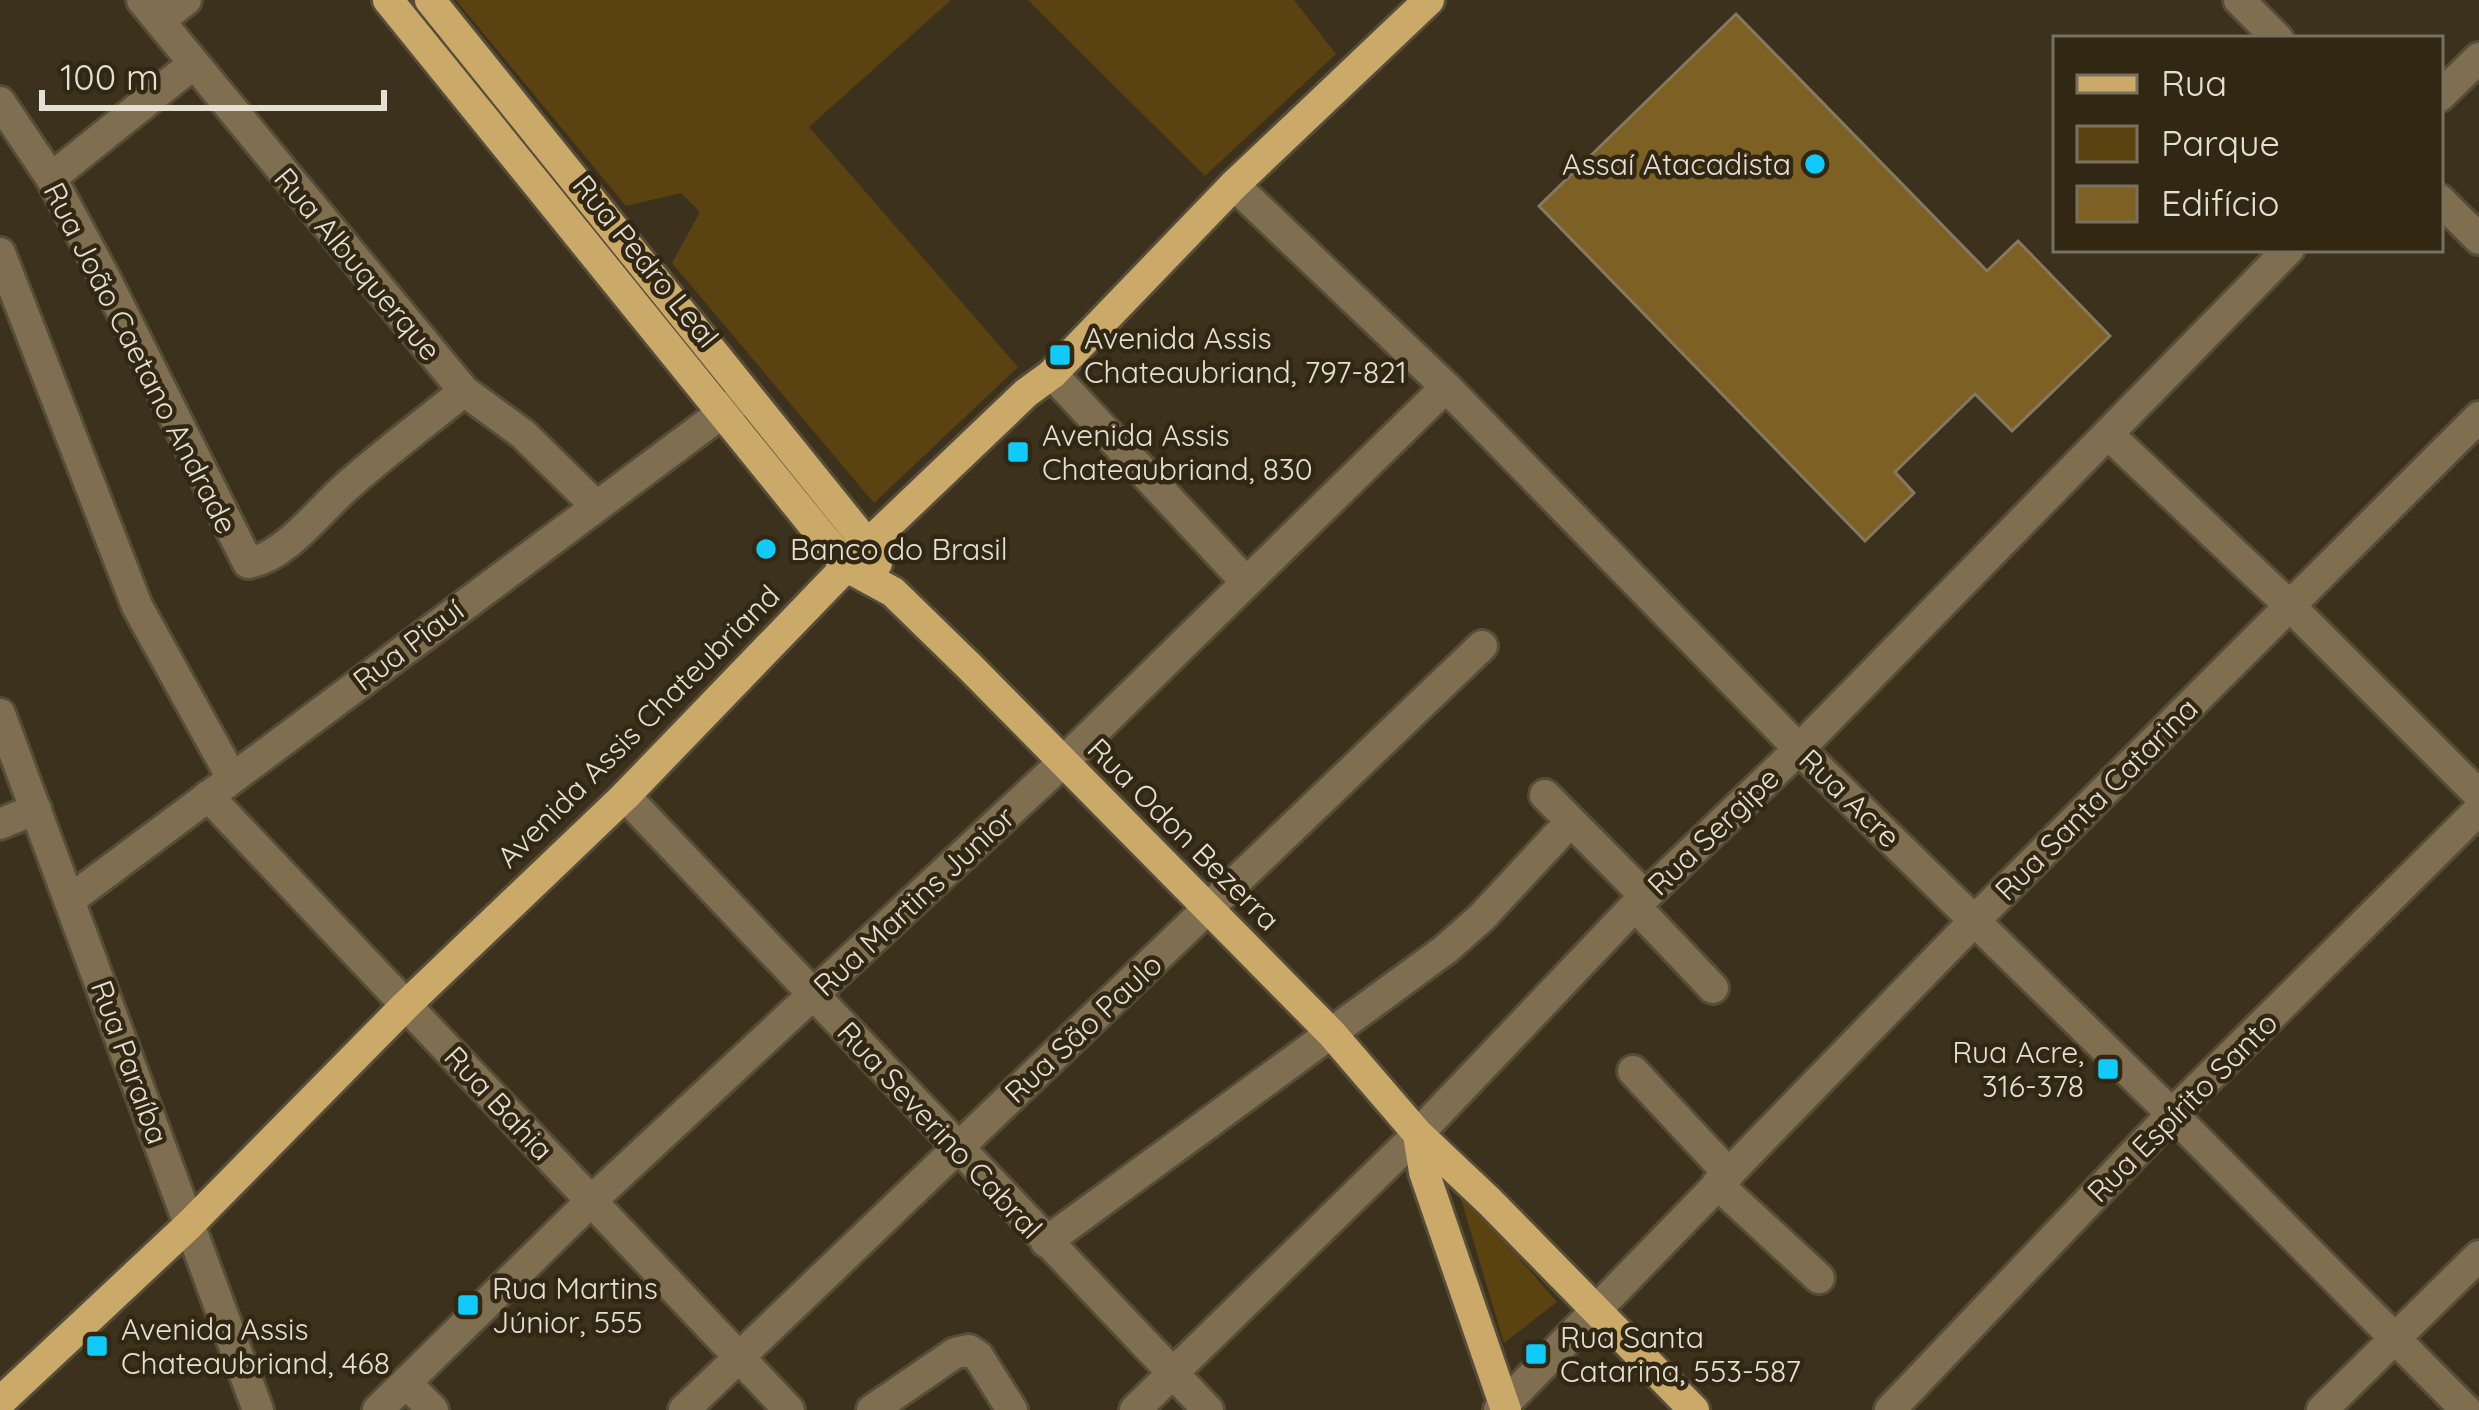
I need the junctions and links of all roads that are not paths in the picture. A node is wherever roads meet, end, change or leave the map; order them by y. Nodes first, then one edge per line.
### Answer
1 (186, 0) edge
2 (388, 0) edge
3 (430, 0) edge
4 (1429, 0) edge
5 (2239, 0) edge
6 (151, 11) edge
7 (2275, 36) edge
8 (2479, 58) edge
9 (192, 64) junction
10 (2443, 93) edge
11 (0, 102) edge
12 (51, 178) junction
13 (1234, 185) junction
14 (2443, 203) edge
15 (2479, 239) edge
16 (2286, 252) edge
17 (0, 253) edge
18 (1052, 374) junction
19 (1446, 387) junction
20 (464, 391) junction
21 (735, 405) junction
22 (2479, 417) edge
23 (2109, 434) junction
24 (596, 506) junction
25 (858, 556) junction
26 (1246, 582) junction
27 (2289, 605) junction
28 (1482, 646) dead end
29 (0, 714) edge
30 (1799, 749) junction
31 (1061, 763) junction
32 (220, 786) junction
33 (1545, 795) dead end
34 (2479, 795) edge
35 (625, 796) junction
36 (21, 799) edge
37 (2479, 810) edge
38 (0, 824) edge
39 (1558, 835) dead end
40 (71, 899) junction
41 (1640, 901) junction
42 (1208, 909) junction
43 (1975, 920) junction
44 (1713, 988) dead end
45 (813, 995) junction
46 (406, 1005) junction
47 (1332, 1034) junction
48 (1633, 1071) dead end
49 (2172, 1114) junction
50 (1418, 1133) junction
51 (956, 1148) junction
52 (1723, 1179) junction
53 (591, 1201) junction
54 (189, 1225) junction
55 (1046, 1242) junction
56 (2479, 1256) edge
57 (1819, 1278) dead end
58 (1595, 1313) junction
59 (2394, 1338) junction
60 (738, 1356) junction
61 (1173, 1373) junction
62 (407, 1384) junction
63 (0, 1402) edge
64 (1503, 1408) edge
65 (258, 1410) edge
66 (378, 1410) edge
67 (433, 1410) edge
68 (684, 1410) edge
69 (789, 1410) edge
70 (872, 1410) edge
71 (1012, 1410) edge
72 (1135, 1410) edge
73 (1208, 1410) edge
74 (1694, 1410) edge
75 (1890, 1410) edge
76 (2322, 1410) edge
77 (2466, 1410) edge

1 - 6 street
2 - 21 main road, Rua Pedro Leal
3 - 21 main road, Rua Pedro Leal
4 - 13 main road, Avenida Assis Chateubriand
5 - 7 street
6 - 9 street, Rua Albuquerque
8 - 10 street
9 - 12 street
9 - 20 street, Rua Albuquerque
11 - 12 street, Rua João Caetano Andrade
12 - 20 street, Rua João Caetano Andrade
13 - 18 main road, Avenida Assis Chateubriand
13 - 19 street, Rua Acre
14 - 15 street
16 - 23 street, Rua Sergipe
17 - 32 street, Rua Bahia
18 - 25 main road, Avenida Assis Chateubriand
18 - 26 street
19 - 26 street, Rua Martins Junior
19 - 30 street, Rua Acre
20 - 24 street, Rua Albuquerque
21 - 24 street, Rua Piauí
21 - 25 main road, Rua Pedro Leal
22 - 27 street, Rua Santa Catarina
23 - 27 street
23 - 30 street, Rua Sergipe
24 - 32 street, Rua Piauí
25 - 31 main road, Rua Odon Bezerra
25 - 35 main road, Avenida Assis Chateubriand
26 - 31 street, Rua Martins Junior
27 - 34 street
27 - 43 street, Rua Santa Catarina
28 - 42 street, Rua São Paulo
29 - 36 street, Rua Paraíba
30 - 41 street, Rua Sergipe
30 - 43 street, Rua Acre
31 - 42 main road, Rua Odon Bezerra
31 - 45 street, Rua Martins Junior
32 - 40 street, Rua Piauí
32 - 46 street, Rua Bahia
33 - 41 street
35 - 45 street, Rua Severino Cabral
35 - 46 main road, Avenida Assis Chateubriand
36 - 38 street
36 - 40 street, Rua Paraíba
37 - 49 street, Rua Espírito Santo
39 - 47 street
40 - 54 street, Rua Paraíba
41 - 44 street
41 - 50 street, Rua Sergipe
42 - 47 main road, Rua Odon Bezerra
42 - 51 street, Rua São Paulo
43 - 49 street, Rua Acre
43 - 52 street, Rua Santa Catarina
45 - 51 street, Rua Severino Cabral
45 - 53 street, Rua Martins Junior
46 - 53 street, Rua Bahia
46 - 54 main road, Avenida Assis Chateubriand
47 - 50 main road, Rua Odon Bezerra
47 - 55 street
48 - 52 street
49 - 59 street, Rua Acre
49 - 75 street, Rua Espírito Santo
50 - 58 main road, Rua Odon Bezerra
50 - 61 street, Rua Sergipe
50 - 64 main road
51 - 55 street, Rua Severino Cabral
51 - 60 street, Rua São Paulo
52 - 57 street
52 - 58 street, Rua Santa Catarina
53 - 60 street, Rua Bahia
53 - 62 street, Rua Martins Junior
54 - 63 main road, Avenida Assis Chateubriand
54 - 65 street, Rua Paraíba
55 - 61 street, Rua Severino Cabral
56 - 59 street
58 - 64 street, Rua Santa Catarina
58 - 74 main road, Rua Odon Bezerra
59 - 76 street
59 - 77 street, Rua Acre
60 - 68 street, Rua São Paulo
60 - 69 street, Rua Bahia
61 - 72 street, Rua Sergipe
61 - 73 street, Rua Severino Cabral
62 - 66 street, Rua Martins Junior
62 - 67 street
70 - 71 street

